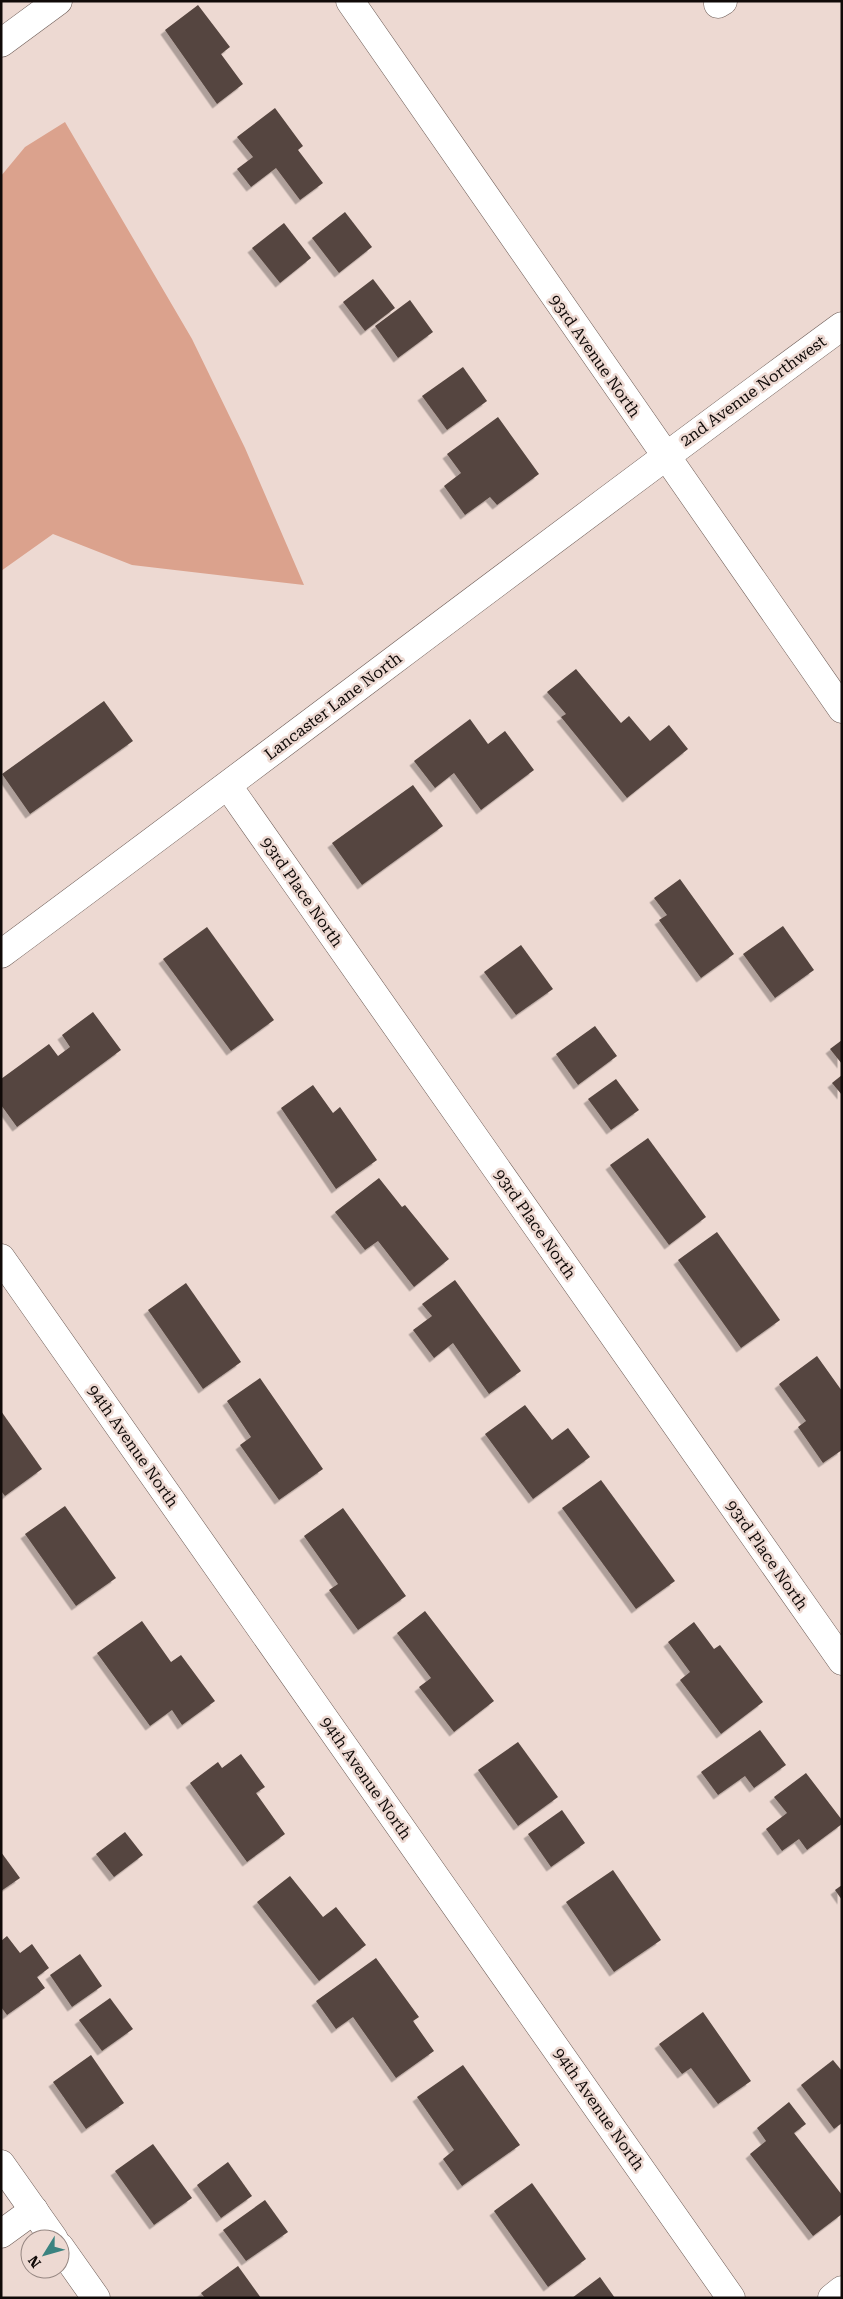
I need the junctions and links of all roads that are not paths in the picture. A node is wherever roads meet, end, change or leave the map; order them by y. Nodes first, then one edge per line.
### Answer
1 (58, 1) edge
2 (350, 1) edge
3 (1, 43) edge
4 (842, 326) edge
5 (664, 456) junction
6 (842, 709) edge
7 (228, 786) junction
8 (1, 954) edge
9 (1, 1258) edge
10 (842, 1661) edge
11 (1, 2164) edge
12 (34, 2210) junction
13 (47, 2229) edge
14 (1, 2234) edge
15 (70, 2261) edge
16 (842, 2290) edge
17 (96, 2298) edge
18 (731, 2298) edge
19 (832, 2298) edge

1 - 3 street
2 - 5 street, 93rd Avenue North
4 - 5 street, 2nd Avenue Northwest
5 - 6 street, 93rd Avenue North
5 - 7 street, Lancaster Lane North
7 - 8 street, Lancaster Lane North
7 - 10 street, 93rd Place North
9 - 18 street, 94th Avenue North
11 - 12 street
12 - 13 street
12 - 14 street
15 - 17 street
16 - 19 street

